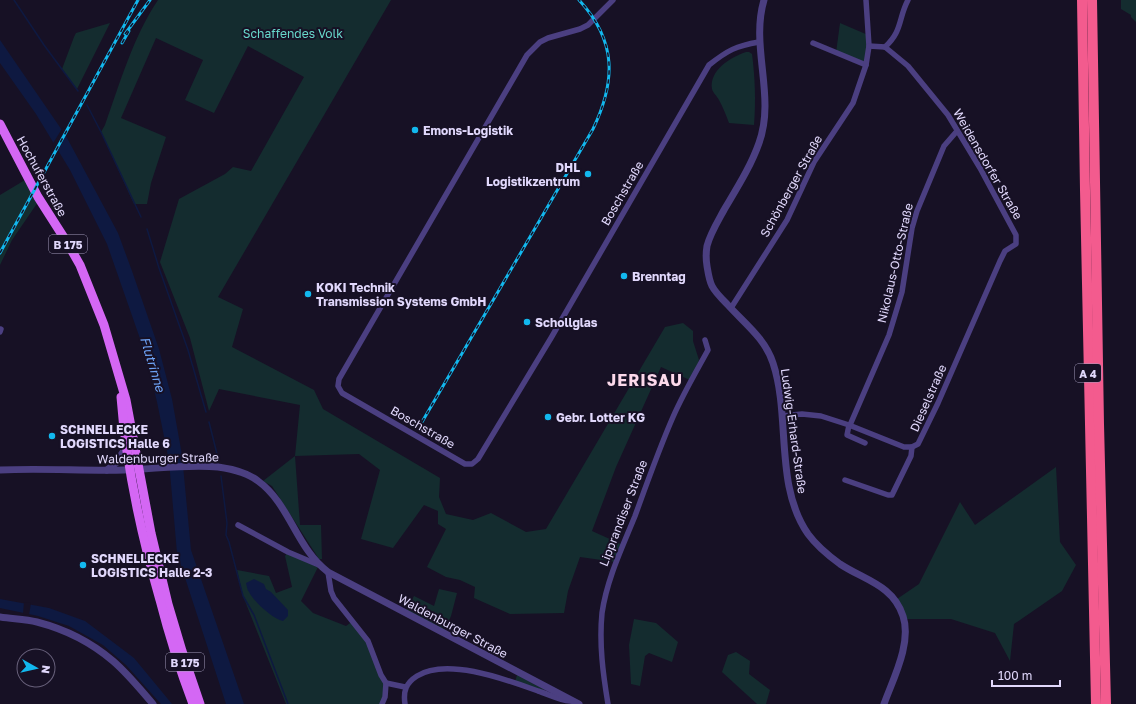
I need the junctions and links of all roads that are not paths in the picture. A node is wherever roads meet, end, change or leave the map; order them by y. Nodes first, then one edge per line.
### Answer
1 (613, 0) edge
2 (764, 0) edge
3 (866, 0) edge
4 (908, 0) edge
5 (1082, 0) edge
6 (1092, 0) edge
7 (759, 42) junction
8 (814, 43) dead end
9 (869, 46) junction
10 (885, 47) junction
11 (866, 65) junction
12 (0, 124) edge
13 (957, 131) junction
14 (1016, 235) joint
15 (731, 308) junction
16 (705, 340) dead end
17 (118, 372) junction
18 (782, 416) junction
19 (850, 425) junction
20 (865, 443) dead end
21 (126, 446) junction
22 (912, 447) junction
23 (140, 469) junction
24 (0, 470) edge
25 (107, 470) junction
26 (845, 480) dead end
27 (238, 525) dead end
28 (319, 565) junction
29 (328, 572) junction
30 (0, 618) edge
31 (386, 683) junction
32 (405, 687) junction
33 (1106, 689) junction
34 (385, 698) junction
35 (576, 703) edge
36 (153, 704) edge
37 (193, 704) edge
38 (200, 704) edge
39 (382, 704) edge
40 (388, 704) edge
41 (405, 704) edge
42 (608, 704) edge
43 (884, 704) edge
44 (1096, 704) edge
45 (1106, 704) edge
46 (1110, 704) edge

1 - 7 street, Boschstraße
2 - 7 street, Ludwig-Erhard-Straße
3 - 9 street, Schönberger Straße
4 - 10 street
5 - 44 highway, A 4
6 - 33 highway, A 4
7 - 15 street, Ludwig-Erhard-Straße
8 - 11 street
9 - 10 street
9 - 11 street, Schönberger Straße
10 - 13 street, Weidensdorfer Straße
11 - 15 street, Schönberger Straße
12 - 17 main road, Hochuferstraße / B 175
13 - 14 street, Weidensdorfer Straße
13 - 19 street, Nikolaus-Otto-Straße
14 - 22 street, Dieselstraße
15 - 18 street, Ludwig-Erhard-Straße
16 - 42 street, Lipprandiser Straße
17 - 21 main road, Hochuferstraße / B 175
17 - 23 main road, Hochuferstraße / B 175
18 - 19 street, Dieselstraße
18 - 43 street, Ludwig-Erhard-Straße
19 - 20 street
19 - 22 street, Dieselstraße
21 - 23 main road, Hochuferstraße / B 175
21 - 25 street
22 - 26 street
23 - 25 street, Waldenburger Straße
23 - 28 street, Waldenburger Straße
23 - 37 main road, B 175
23 - 38 main road, B 175
24 - 25 street, Waldenburger Straße
27 - 28 street, Waldenburger Straße
28 - 29 street, Waldenburger Straße
29 - 31 street
29 - 35 street, Waldenburger Straße
30 - 36 street
31 - 32 street
31 - 34 street
32 - 35 street
32 - 41 street
33 - 45 highway, A 4
33 - 46 highway
34 - 39 street
34 - 40 street

